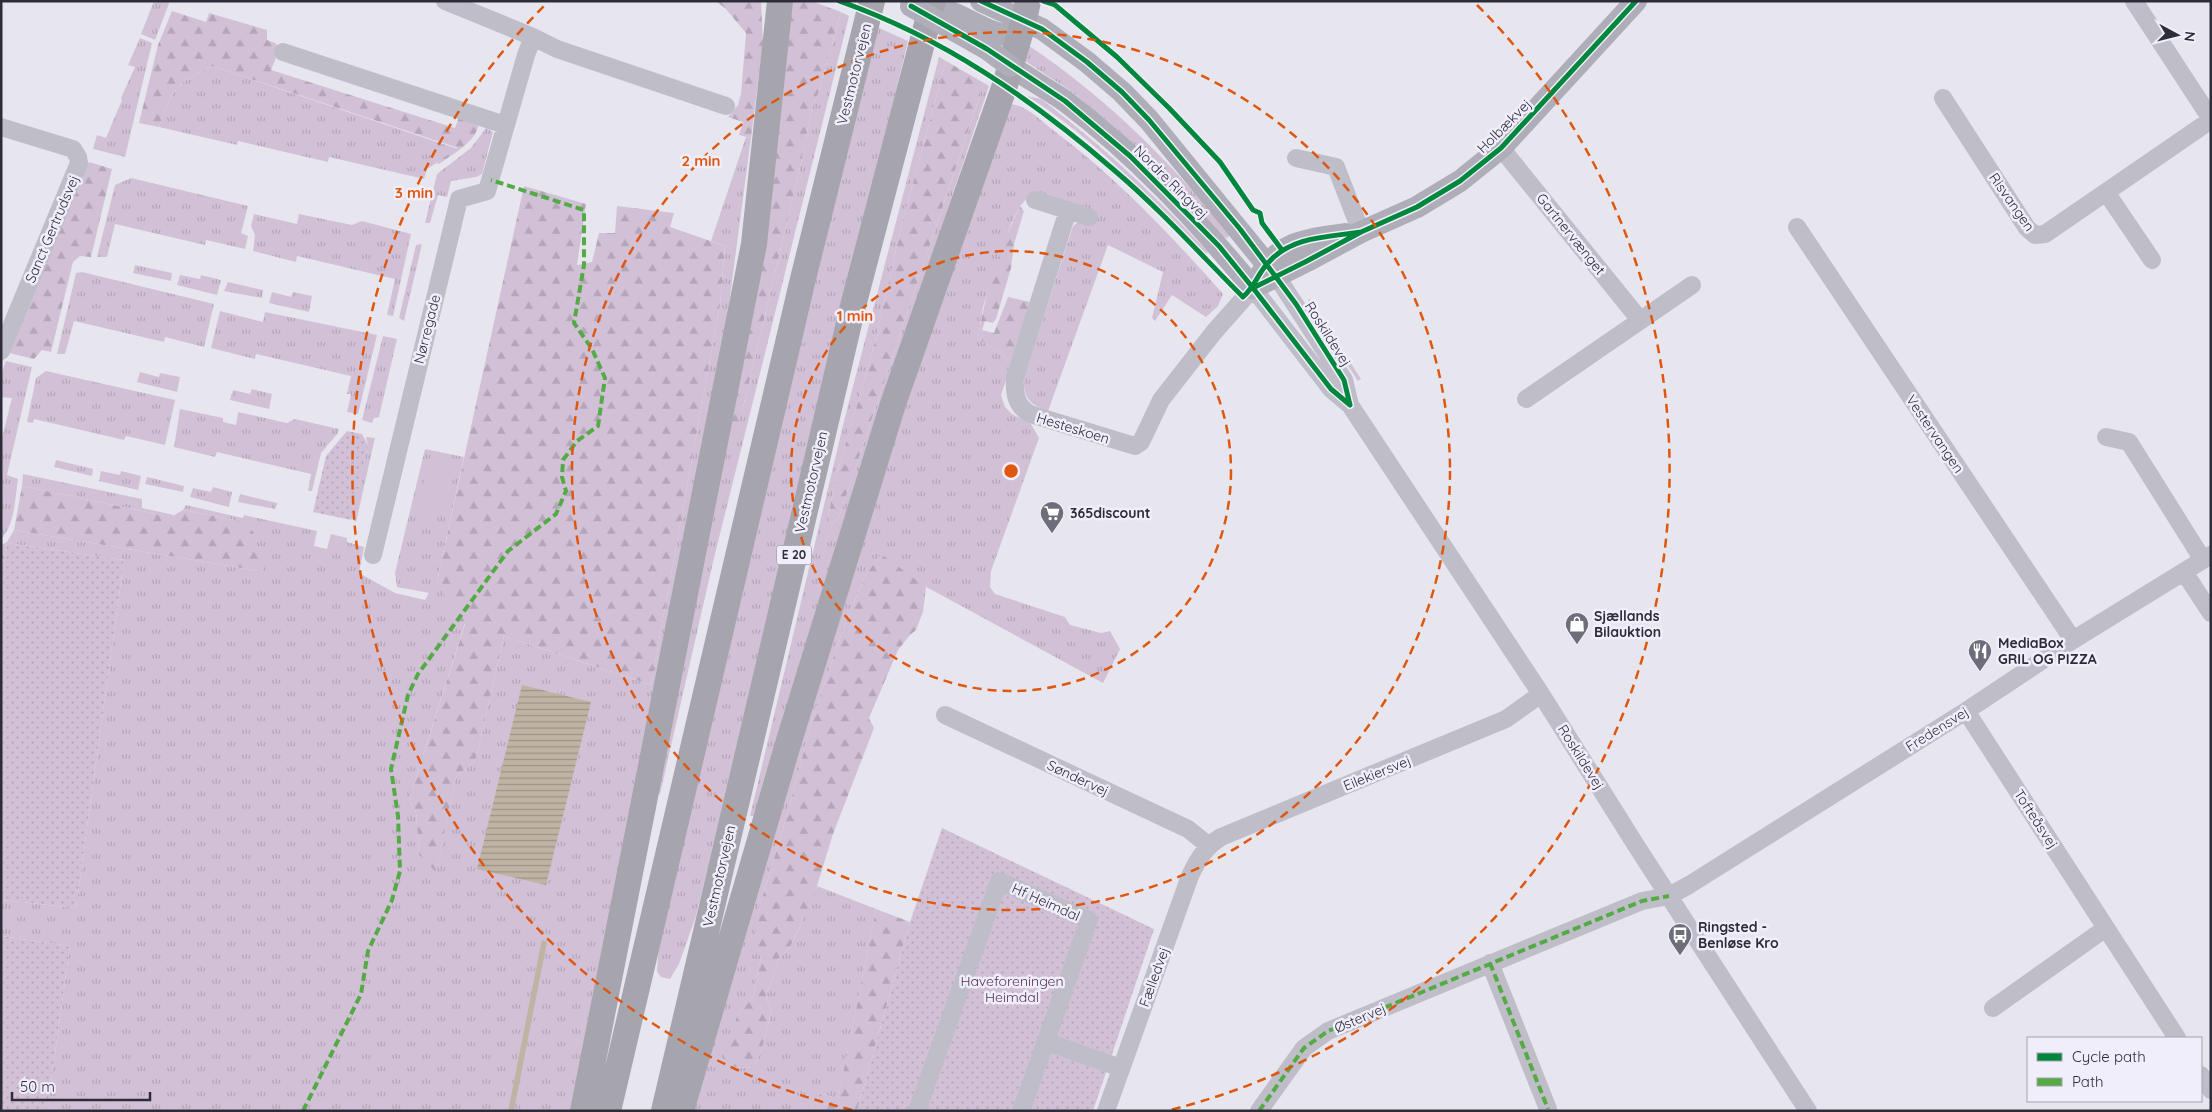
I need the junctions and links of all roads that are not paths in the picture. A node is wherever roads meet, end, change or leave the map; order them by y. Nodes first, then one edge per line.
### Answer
1 (445, 1) edge
2 (780, 1) edge
3 (872, 1) edge
4 (981, 1) edge
5 (1636, 1) edge
6 (2134, 1) edge
7 (914, 3) edge
8 (1024, 17) edge
9 (533, 37) junction
10 (283, 52) dead end
11 (1010, 66) junction
12 (1943, 98) dead end
13 (726, 106) dead end
14 (2211, 119) edge
15 (505, 125) junction
16 (1, 127) edge
17 (1501, 148) junction
18 (1296, 158) dead end
19 (2106, 192) junction
20 (1036, 200) dead end
21 (1068, 210) junction
22 (1090, 217) dead end
23 (1797, 227) dead end
24 (1361, 232) junction
25 (2152, 260) dead end
26 (1272, 270) junction
27 (1692, 285) dead end
28 (1254, 288) junction
29 (1640, 320) junction
30 (1, 351) edge
31 (1526, 399) dead end
32 (1350, 405) junction
33 (2106, 437) dead end
34 (373, 555) dead end
35 (2207, 558) edge
36 (2184, 572) junction
37 (2211, 613) edge
38 (2073, 640) junction
39 (1541, 694) junction
40 (1966, 711) junction
41 (945, 715) dead end
42 (1208, 845) junction
43 (1669, 896) junction
44 (2106, 928) junction
45 (1490, 964) junction
46 (1993, 1008) dead end
47 (2176, 1037) edge
48 (1047, 1042) junction
49 (1121, 1068) junction
50 (2202, 1076) edge
51 (2211, 1090) edge
52 (1548, 1109) dead end
53 (583, 1111) edge
54 (608, 1111) edge
55 (664, 1111) edge
56 (681, 1111) edge
57 (917, 1111) edge
58 (1021, 1111) edge
59 (1106, 1111) edge
60 (1259, 1111) edge
61 (1808, 1111) edge

1 - 9 street
2 - 53 highway
3 - 54 highway, Vestmotorvejen
4 - 8 main road, Nordre Ringvej
5 - 17 main road, Holbækvej
6 - 14 street, Risvangen
7 - 8 main road
7 - 11 main road, Nordre Ringvej, bridge
7 - 55 highway, Vestmotorvejen / E 20
8 - 11 highway
8 - 26 main road, Nordre Ringvej
9 - 13 street
9 - 15 street, Nørregade
10 - 15 street
11 - 28 main road, Nordre Ringvej
11 - 56 highway
12 - 19 street, Risvangen
14 - 19 street, Risvangen
15 - 34 street, Nørregade
16 - 30 street, Sanct Gertrudsvej
17 - 24 main road, Holbækvej
17 - 29 street, Gartnervænget
18 - 24 street
19 - 25 street
20 - 21 street
21 - 22 street
21 - 28 street, Hesteskoen
23 - 38 street, Vestervangen
24 - 26 main road, Holbækvej
26 - 28 main road, Holbækvej
26 - 32 street, Roskildevej
27 - 29 street
28 - 32 street, Roskildevej
29 - 31 street
32 - 39 street, Roskildevej
33 - 35 street, Fredensvej
35 - 36 street, Fredensvej
36 - 37 street
36 - 38 street, Fredensvej
38 - 40 street, Fredensvej
39 - 42 street, Eilekiersvej
39 - 43 street, Roskildevej
40 - 43 street, Fredensvej
40 - 44 street, Tofteåsvej
41 - 42 street, Søndervej
42 - 49 street, Fælledvej
43 - 45 street, Østervej
43 - 61 street, Roskildevej
44 - 46 street
44 - 47 street, Tofteåsvej
45 - 52 street
45 - 60 street, Østervej
48 - 49 street
48 - 57 street, Hf Heimdal
48 - 58 street, Hf Heimdal
49 - 59 street, Fælledvej
50 - 51 street

